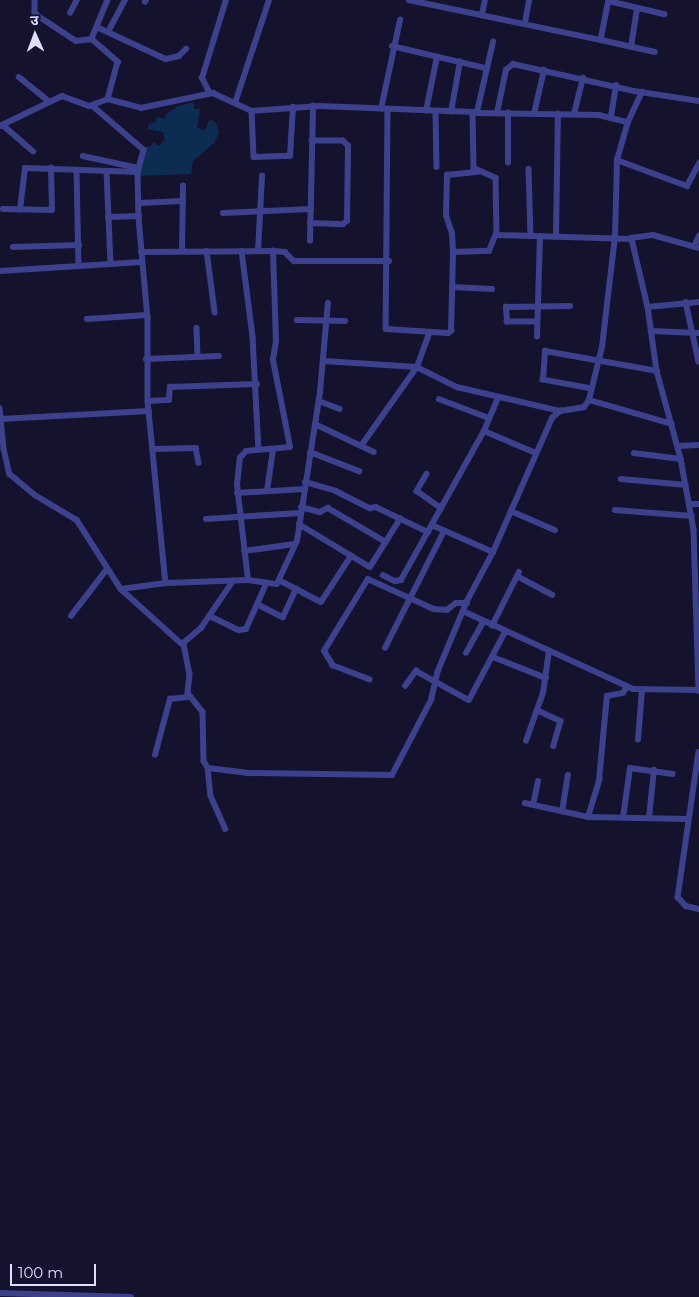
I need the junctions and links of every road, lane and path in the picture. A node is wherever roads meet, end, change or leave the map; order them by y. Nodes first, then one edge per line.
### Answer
1 (35, 0) edge
2 (77, 0) edge
3 (108, 0) edge
4 (125, 0) edge
5 (226, 0) edge
6 (269, 0) edge
7 (409, 0) edge
8 (485, 0) edge
9 (529, 0) edge
10 (609, 1) edge
11 (441, 3) edge
12 (638, 8) junction
13 (70, 13) dead end
14 (482, 14) junction
15 (664, 14) dead end
16 (400, 20) dead end
17 (524, 23) junction
18 (97, 27) junction
19 (108, 32) junction
20 (92, 39) junction
21 (601, 40) junction
22 (493, 42) dead end
23 (392, 46) junction
24 (631, 47) junction
25 (186, 49) dead end
26 (655, 52) dead end
27 (437, 57) junction
28 (460, 62) junction
29 (485, 68) junction
30 (544, 70) junction
31 (19, 77) dead end
32 (583, 78) junction
33 (616, 86) junction
34 (642, 92) junction
35 (210, 94) junction
36 (108, 99) junction
37 (49, 101) junction
38 (699, 101) edge
39 (235, 103) junction
40 (93, 106) junction
41 (313, 106) junction
42 (293, 107) junction
43 (384, 109) junction
44 (252, 110) junction
45 (426, 111) junction
46 (436, 112) junction
47 (450, 112) junction
48 (475, 112) junction
49 (497, 113) junction
50 (508, 113) junction
51 (534, 114) junction
52 (558, 114) junction
53 (574, 114) junction
54 (612, 117) junction
55 (628, 122) junction
56 (2, 126) edge
57 (312, 141) junction
58 (33, 151) dead end
59 (83, 156) dead end
60 (617, 160) junction
61 (508, 163) dead end
62 (699, 163) edge
63 (437, 166) dead end
64 (52, 168) junction
65 (529, 168) dead end
66 (138, 170) junction
67 (78, 171) junction
68 (107, 172) junction
69 (478, 172) junction
70 (262, 176) dead end
71 (183, 186) dead end
72 (183, 201) junction
73 (139, 203) junction
74 (311, 209) junction
75 (3, 210) dead end
76 (20, 210) junction
77 (261, 210) junction
78 (223, 213) dead end
79 (139, 216) junction
80 (108, 217) junction
81 (310, 223) junction
82 (496, 234) junction
83 (531, 236) junction
84 (699, 236) edge
85 (540, 237) junction
86 (615, 237) junction
87 (556, 238) junction
88 (631, 238) junction
89 (310, 241) dead end
90 (79, 245) junction
91 (13, 247) dead end
92 (697, 247) edge
93 (207, 251) junction
94 (242, 251) junction
95 (258, 251) junction
96 (273, 251) junction
97 (141, 252) junction
98 (182, 252) junction
99 (452, 252) junction
100 (389, 260) junction
101 (142, 262) junction
102 (110, 264) junction
103 (79, 265) junction
104 (0, 270) edge
105 (452, 288) junction
106 (492, 289) dead end
107 (686, 302) junction
108 (699, 302) edge
109 (328, 303) dead end
110 (538, 306) junction
111 (570, 306) dead end
112 (648, 307) junction
113 (216, 312) dead end
114 (148, 315) junction
115 (87, 319) dead end
116 (297, 320) dead end
117 (326, 321) junction
118 (345, 321) dead end
119 (538, 322) junction
120 (197, 328) dead end
121 (651, 331) junction
122 (430, 332) junction
123 (696, 332) edge
124 (537, 337) dead end
125 (198, 356) junction
126 (219, 356) dead end
127 (146, 359) junction
128 (324, 361) junction
129 (599, 361) junction
130 (699, 362) edge
131 (417, 367) junction
132 (657, 371) junction
133 (257, 384) junction
134 (592, 389) junction
135 (439, 398) dead end
136 (498, 398) junction
137 (589, 400) junction
138 (148, 401) junction
139 (319, 401) junction
140 (0, 408) edge
141 (340, 409) dead end
142 (149, 411) junction
143 (560, 411) junction
144 (489, 418) junction
145 (1, 419) edge
146 (315, 424) junction
147 (672, 424) junction
148 (484, 431) junction
149 (699, 445) edge
150 (361, 446) junction
151 (678, 446) junction
152 (153, 449) junction
153 (259, 450) junction
154 (273, 450) junction
155 (310, 452) junction
156 (374, 452) dead end
157 (536, 453) junction
158 (634, 453) dead end
159 (681, 458) junction
160 (199, 463) dead end
161 (359, 471) dead end
162 (427, 474) dead end
163 (621, 479) dead end
164 (306, 482) junction
165 (686, 485) junction
166 (305, 489) junction
167 (267, 491) junction
168 (237, 493) junction
169 (690, 504) junction
170 (699, 504) edge
171 (441, 508) junction
172 (301, 510) junction
173 (616, 510) dead end
174 (511, 512) junction
175 (692, 516) junction
176 (240, 518) junction
177 (206, 519) dead end
178 (400, 519) junction
179 (299, 524) junction
180 (432, 525) junction
181 (555, 530) dead end
182 (444, 531) junction
183 (428, 532) junction
184 (386, 542) junction
185 (295, 544) junction
186 (244, 551) junction
187 (493, 552) junction
188 (351, 556) junction
189 (107, 569) junction
190 (384, 575) dead end
191 (248, 580) junction
192 (279, 580) junction
193 (232, 581) junction
194 (166, 583) junction
195 (266, 584) junction
196 (121, 589) junction
197 (296, 589) junction
198 (552, 595) dead end
199 (409, 598) junction
200 (467, 603) junction
201 (259, 605) junction
202 (463, 611) junction
203 (71, 616) dead end
204 (210, 616) junction
205 (483, 622) junction
206 (492, 626) junction
207 (505, 632) junction
208 (184, 644) junction
209 (385, 648) dead end
210 (549, 651) junction
211 (466, 653) dead end
212 (493, 657) junction
213 (546, 678) junction
214 (370, 680) dead end
215 (436, 681) junction
216 (405, 686) dead end
217 (627, 687) junction
218 (642, 690) junction
219 (698, 690) edge
220 (190, 697) junction
221 (537, 710) junction
222 (638, 740) dead end
223 (526, 741) dead end
224 (554, 746) dead end
225 (699, 752) edge
226 (155, 755) dead end
227 (208, 768) junction
228 (654, 770) junction
229 (674, 774) dead end
230 (568, 775) dead end
231 (538, 782) dead end
232 (525, 803) dead end
233 (533, 805) junction
234 (562, 812) junction
235 (588, 817) junction
236 (623, 818) junction
237 (649, 818) junction
238 (688, 819) junction
239 (226, 828) dead end
240 (699, 909) edge
241 (0, 1293) edge
242 (47, 1296) edge
243 (106, 1296) edge
244 (132, 1297) edge

1 - 20 street
2 - 13 street
3 - 18 street
4 - 19 street
5 - 35 street
6 - 39 street
7 - 11 street
8 - 14 street
9 - 17 street
10 - 12 street
10 - 21 street
11 - 14 street
12 - 15 street
12 - 24 street
14 - 17 street
16 - 23 street
17 - 21 street
18 - 19 street
18 - 20 street
19 - 25 street
20 - 36 street
21 - 24 street
22 - 29 street
23 - 27 street
23 - 43 street
24 - 26 street
27 - 28 street
27 - 45 street
28 - 29 street
28 - 47 street
29 - 48 street
30 - 32 street
30 - 49 street
30 - 51 street
31 - 37 street
32 - 33 street
32 - 53 street
33 - 34 street
33 - 54 street
34 - 38 street
34 - 55 street
35 - 36 street
35 - 39 street
36 - 40 street
37 - 40 street
37 - 56 street
39 - 44 street
40 - 66 street
41 - 42 street
41 - 43 street
41 - 57 street
42 - 44 street
42 - 44 street
43 - 45 street
43 - 100 street
45 - 46 street
46 - 47 street
46 - 63 street
47 - 48 street
48 - 49 street
48 - 69 street
49 - 50 street
50 - 51 street
50 - 61 street
51 - 52 street
52 - 53 street
52 - 87 street
53 - 54 street
54 - 55 street
55 - 60 street
56 - 58 street
57 - 74 street
57 - 81 street
59 - 66 street
60 - 62 street
60 - 86 street
64 - 67 street
64 - 76 street
64 - 76 street
65 - 83 street
66 - 68 street
66 - 73 street
67 - 68 street
67 - 90 street
68 - 80 street
69 - 82 street
69 - 99 street
70 - 77 street
71 - 72 street
72 - 73 street
72 - 98 street
73 - 79 street
74 - 77 street
74 - 81 street
75 - 76 street
77 - 78 street
77 - 95 street
79 - 80 street
79 - 97 street
80 - 102 street
81 - 89 street
82 - 83 street
82 - 99 street
83 - 85 street
84 - 92 street
85 - 87 street
85 - 110 street
86 - 87 street
86 - 88 street
86 - 129 street
88 - 92 street
88 - 112 street
90 - 91 street
90 - 103 street
93 - 94 street
93 - 98 street
93 - 113 street
94 - 95 street
94 - 133 street
95 - 96 street
96 - 100 street
96 - 154 street
97 - 98 street
97 - 101 street
99 - 105 street
100 - 122 street
101 - 102 street
101 - 114 street
102 - 103 street
103 - 104 street
105 - 106 street
105 - 122 street
107 - 108 street
107 - 112 street
107 - 123 street
109 - 117 street
110 - 111 street
110 - 119 street
110 - 119 street
112 - 121 street
114 - 115 street
114 - 127 street
116 - 117 street
117 - 118 street
117 - 128 street
119 - 124 street
120 - 125 street
121 - 123 street
121 - 132 street
122 - 131 street
123 - 130 street
125 - 126 street
125 - 127 street
127 - 138 street
128 - 131 street
128 - 139 street
129 - 132 street
129 - 134 street
129 - 134 street
131 - 136 street
131 - 150 street
132 - 147 street
133 - 138 street
133 - 153 street
134 - 137 street
135 - 144 street
136 - 143 street
136 - 144 street
137 - 143 street
137 - 147 street
138 - 142 street
139 - 141 street
139 - 146 street
140 - 145 street
142 - 145 street
142 - 152 street
143 - 157 street
144 - 148 street
145 - 189 street
146 - 150 street
146 - 155 street
147 - 151 street
148 - 157 street
148 - 171 street
149 - 151 street
150 - 156 street
151 - 159 street
152 - 160 street
152 - 194 street
153 - 154 street
153 - 168 street
154 - 167 street
155 - 161 street
155 - 164 street
157 - 174 street
158 - 159 street
159 - 165 street
162 - 171 street
163 - 165 street
164 - 166 street
164 - 178 street
165 - 169 street
166 - 167 street
166 - 172 street
167 - 168 street
168 - 176 street
169 - 170 street
169 - 175 street
171 - 180 street
172 - 176 street
172 - 179 street
172 - 184 street
173 - 175 street
174 - 181 street
174 - 187 street
175 - 219 street
176 - 177 street
176 - 186 street
178 - 183 street
178 - 184 street
179 - 185 street
179 - 188 street
180 - 182 street
180 - 183 street
182 - 187 street
182 - 199 street
183 - 190 street
184 - 188 street
185 - 186 street
185 - 192 street
186 - 191 street
187 - 200 street
188 - 197 street
189 - 196 street
189 - 203 street
191 - 193 street
191 - 195 street
192 - 195 street
192 - 197 street
193 - 194 street
193 - 204 street
194 - 196 street
195 - 201 street
196 - 208 street
197 - 201 street
198 - 206 street
199 - 200 street
199 - 209 street
199 - 214 street
200 - 202 street
201 - 204 street
202 - 205 street
202 - 215 street
204 - 208 street
205 - 206 street
205 - 211 street
206 - 207 street
207 - 210 street
207 - 212 street
208 - 220 street
210 - 213 street
210 - 217 street
212 - 213 street
212 - 215 street
213 - 221 street
215 - 216 street
215 - 227 street
217 - 218 street
217 - 235 street
218 - 219 street
218 - 222 street
220 - 226 street
220 - 227 street
221 - 223 street
221 - 224 street
225 - 238 street
227 - 239 street
228 - 229 street
228 - 236 street
228 - 237 street
230 - 234 street
231 - 233 street
232 - 233 street
233 - 234 street
234 - 235 street
235 - 236 street
236 - 237 street
237 - 238 street
238 - 240 street
241 - 242 street
242 - 243 street
243 - 244 street

